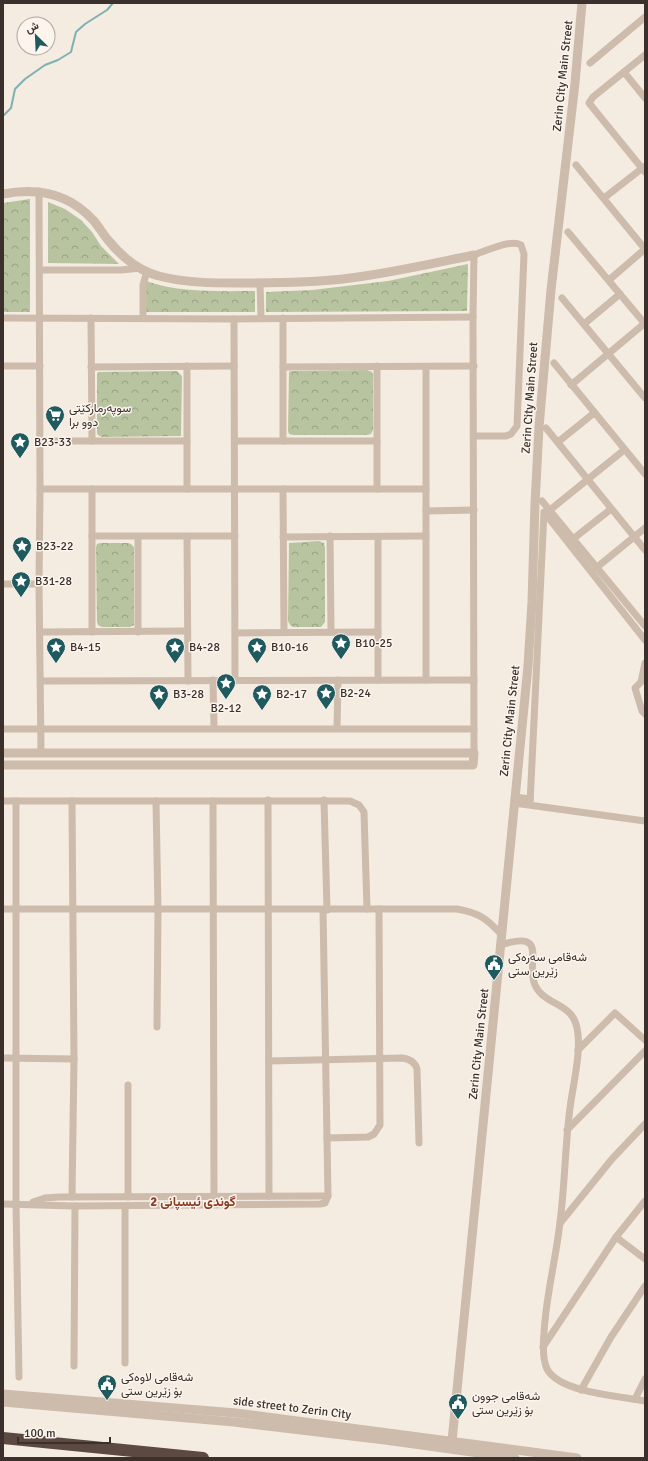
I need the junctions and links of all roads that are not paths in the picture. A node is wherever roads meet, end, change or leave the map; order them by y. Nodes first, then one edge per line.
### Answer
1 (582, 3) edge
2 (645, 17) edge
3 (645, 55) edge
4 (590, 63) dead end
5 (624, 72) junction
6 (645, 98) edge
7 (576, 165) dead end
8 (644, 169) edge
9 (39, 191) junction
10 (3, 194) edge
11 (604, 198) junction
12 (568, 232) dead end
13 (645, 249) edge
14 (474, 255) junction
15 (40, 270) junction
16 (144, 270) junction
17 (609, 280) junction
18 (260, 283) junction
19 (620, 294) junction
20 (562, 298) dead end
21 (39, 317) junction
22 (473, 317) junction
23 (3, 318) edge
24 (91, 318) junction
25 (143, 318) junction
26 (261, 318) junction
27 (282, 318) junction
28 (234, 319) junction
29 (645, 323) edge
30 (584, 324) junction
31 (608, 354) junction
32 (554, 363) dead end
33 (3, 366) edge
34 (40, 366) junction
35 (187, 366) junction
36 (234, 366) junction
37 (377, 366) junction
38 (474, 366) junction
39 (91, 367) junction
40 (283, 367) junction
41 (426, 367) junction
42 (571, 385) junction
43 (645, 398) edge
44 (594, 413) junction
45 (546, 428) dead end
46 (474, 436) junction
47 (40, 441) junction
48 (92, 441) junction
49 (187, 441) junction
50 (235, 441) junction
51 (283, 441) junction
52 (377, 441) junction
53 (558, 442) junction
54 (624, 450) junction
55 (645, 474) edge
56 (587, 480) junction
57 (40, 489) junction
58 (92, 489) junction
59 (187, 489) junction
60 (235, 489) junction
61 (283, 489) junction
62 (377, 489) junction
63 (426, 489) junction
64 (542, 501) dead end
65 (611, 509) junction
66 (474, 510) junction
67 (550, 510) junction
68 (426, 511) junction
69 (645, 528) edge
70 (92, 536) junction
71 (235, 536) junction
72 (330, 536) junction
73 (426, 536) junction
74 (138, 537) junction
75 (187, 537) junction
76 (283, 537) junction
77 (378, 537) junction
78 (634, 537) junction
79 (573, 539) junction
80 (645, 550) edge
81 (596, 568) junction
82 (3, 584) edge
83 (39, 584) junction
84 (644, 621) edge
85 (187, 631) junction
86 (40, 632) junction
87 (92, 632) junction
88 (138, 632) junction
89 (284, 632) junction
90 (331, 632) junction
91 (378, 632) junction
92 (236, 633) junction
93 (645, 640) edge
94 (645, 663) edge
95 (41, 680) junction
96 (213, 680) junction
97 (235, 680) junction
98 (338, 680) junction
99 (378, 680) junction
100 (426, 680) junction
101 (474, 680) junction
102 (188, 681) junction
103 (645, 714) edge
104 (214, 728) junction
105 (337, 728) junction
106 (3, 729) edge
107 (41, 729) junction
108 (474, 729) junction
109 (3, 752) edge
110 (41, 752) junction
111 (82, 752) junction
112 (261, 753) junction
113 (474, 753) junction
114 (261, 764) junction
115 (3, 765) edge
116 (82, 765) junction
117 (213, 800) junction
118 (268, 800) junction
119 (324, 800) junction
120 (514, 800) junction
121 (3, 801) edge
122 (16, 801) junction
123 (72, 801) junction
124 (156, 801) junction
125 (530, 802) junction
126 (645, 820) edge
127 (3, 909) edge
128 (379, 909) junction
129 (17, 910) junction
130 (74, 910) junction
131 (158, 910) junction
132 (214, 910) junction
133 (269, 910) junction
134 (325, 910) junction
135 (367, 910) junction
136 (502, 935) junction
137 (501, 945) junction
138 (157, 1026) dead end
139 (645, 1040) edge
140 (578, 1050) junction
141 (645, 1051) edge
142 (3, 1058) edge
143 (16, 1058) junction
144 (74, 1059) junction
145 (379, 1059) junction
146 (325, 1060) junction
147 (268, 1061) junction
148 (128, 1085) dead end
149 (645, 1124) edge
150 (567, 1130) junction
151 (327, 1138) junction
152 (419, 1143) dead end
153 (214, 1196) junction
154 (269, 1196) junction
155 (328, 1196) junction
156 (72, 1197) junction
157 (128, 1197) junction
158 (645, 1201) edge
159 (3, 1204) edge
160 (16, 1204) junction
161 (29, 1204) junction
162 (75, 1206) junction
163 (125, 1206) junction
164 (560, 1222) junction
165 (616, 1237) junction
166 (645, 1259) edge
167 (645, 1286) edge
168 (543, 1347) junction
169 (125, 1363) dead end
170 (74, 1366) dead end
171 (19, 1377) dead end
172 (645, 1379) edge
173 (581, 1390) junction
174 (3, 1394) edge
175 (635, 1399) junction
176 (645, 1401) edge
177 (3, 1402) edge
178 (3, 1438) edge
179 (452, 1441) junction
180 (203, 1458) edge
181 (515, 1458) edge
182 (577, 1458) edge

1 - 120 street, Zerin City Main Street
2 - 4 street
3 - 5 street
5 - 6 street
5 - 8 street
7 - 11 street
8 - 11 street
9 - 10 street
9 - 15 street
9 - 16 street
11 - 13 street
12 - 17 street
13 - 17 street
14 - 18 street
14 - 22 street
14 - 46 street
15 - 16 street
15 - 21 street
16 - 18 street
16 - 25 street
17 - 19 street
18 - 26 street
19 - 29 street
19 - 30 street
20 - 30 street
21 - 23 street
21 - 24 street
21 - 34 street
22 - 27 street
22 - 38 street
24 - 25 street
24 - 39 street
25 - 28 street
26 - 27 street
26 - 28 street
27 - 40 street
28 - 36 street
29 - 31 street
30 - 31 street
31 - 42 street
31 - 43 street
32 - 42 street
33 - 34 street
34 - 47 street
35 - 36 street
35 - 39 street
35 - 49 street
36 - 50 street
37 - 40 street
37 - 41 street
37 - 52 street
38 - 41 street
38 - 46 street
39 - 48 street
40 - 51 street
41 - 63 street
42 - 44 street
44 - 53 street
44 - 54 street
45 - 53 street
46 - 66 street
47 - 48 street
47 - 57 street
48 - 49 street
49 - 59 street
50 - 51 street
50 - 60 street
51 - 52 street
52 - 62 street
53 - 56 street
54 - 55 street
54 - 56 street
56 - 65 street
56 - 67 street
57 - 58 street
57 - 83 street
58 - 59 street
58 - 70 street
59 - 60 street
60 - 61 street
60 - 71 street
61 - 62 street
61 - 76 street
62 - 63 street
63 - 68 street
64 - 67 street
65 - 78 street
65 - 79 street
66 - 68 street
66 - 101 street
67 - 79 street
68 - 73 street
69 - 78 street
70 - 74 street
70 - 87 street
71 - 75 street
71 - 92 street
72 - 76 street
72 - 77 street
72 - 90 street
73 - 77 street
73 - 100 street
74 - 75 street
74 - 88 street
75 - 85 street
76 - 89 street
77 - 91 street
78 - 80 street
78 - 81 street
79 - 81 street
81 - 84 street
82 - 83 street
83 - 86 street
85 - 88 street
85 - 102 street
86 - 87 street
86 - 95 street
87 - 88 street
89 - 90 street
89 - 92 street
90 - 91 street
91 - 99 street
92 - 97 street
93 - 125 street
94 - 103 street
95 - 102 street
95 - 107 street
96 - 97 street
96 - 102 street
96 - 104 street
97 - 98 street
98 - 99 street
98 - 105 street
99 - 100 street
100 - 101 street
101 - 108 street
104 - 105 street
104 - 107 street
105 - 108 street
106 - 107 street
107 - 110 street
108 - 113 street
109 - 110 street
110 - 111 street
111 - 112 street
111 - 116 street
112 - 113 street
112 - 114 street
113 - 114 street
114 - 116 street
115 - 116 street
117 - 118 street
117 - 124 street
117 - 132 street
118 - 119 street
118 - 133 street
119 - 134 street
119 - 135 street
120 - 125 street
120 - 136 street, Zerin City Main Street
121 - 122 street
122 - 123 street
122 - 129 street
123 - 124 street
123 - 130 street
124 - 131 street
125 - 126 street
127 - 129 street
128 - 135 street
128 - 136 street
128 - 145 street
129 - 130 street
129 - 143 street
130 - 131 street
130 - 144 street
131 - 132 street
131 - 138 street
132 - 133 street
132 - 153 street
133 - 134 street
133 - 147 street
134 - 135 street
134 - 146 street
136 - 137 street, Zerin City Main Street
137 - 140 street
137 - 179 street, Zerin City Main Street
139 - 140 street
140 - 150 street
141 - 150 street
142 - 143 street
143 - 144 street
143 - 160 street
144 - 156 street
145 - 146 street
145 - 151 street
145 - 152 street
146 - 147 street
146 - 151 street
147 - 154 street
148 - 157 street
149 - 164 street
150 - 164 street
151 - 155 street
153 - 154 street
153 - 157 street
154 - 155 street
155 - 163 street
156 - 157 street
156 - 161 street
158 - 165 street
159 - 160 street
160 - 161 street
160 - 171 street
161 - 162 street
162 - 163 street
162 - 170 street
163 - 169 street
164 - 168 street
165 - 166 street
165 - 168 street
167 - 173 street
168 - 173 street
172 - 175 street
173 - 175 street
174 - 179 street, side street to Zerin City
175 - 176 street
177 - 181 street, side street to Zerin City
178 - 180 highway
179 - 182 street, side street to Zerin City

